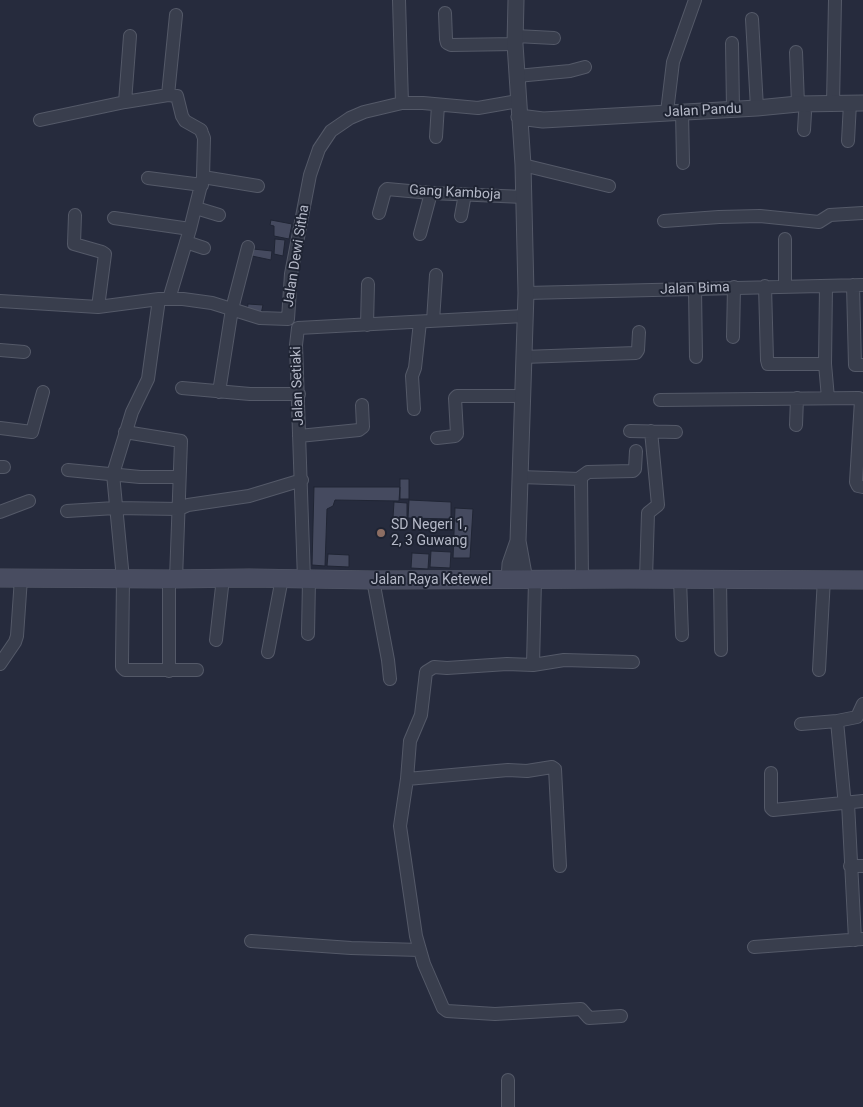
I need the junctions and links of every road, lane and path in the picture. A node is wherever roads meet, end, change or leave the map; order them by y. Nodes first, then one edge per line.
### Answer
1 (399, 0) edge
2 (516, 0) edge
3 (695, 0) edge
4 (835, 0) edge
5 (445, 12) dead end
6 (176, 15) dead end
7 (752, 19) dead end
8 (130, 36) dead end
9 (554, 38) dead end
10 (515, 40) junction
11 (732, 43) dead end
12 (796, 52) dead end
13 (585, 67) dead end
14 (517, 76) junction
15 (168, 95) junction
16 (518, 101) junction
17 (125, 102) junction
18 (402, 103) junction
19 (857, 103) edge
20 (833, 104) junction
21 (438, 105) junction
22 (757, 108) junction
23 (733, 109) junction
24 (802, 109) junction
25 (674, 112) junction
26 (519, 117) junction
27 (40, 120) dead end
28 (543, 120) junction
29 (804, 130) dead end
30 (521, 133) junction
31 (436, 137) dead end
32 (848, 142) dead end
33 (683, 163) dead end
34 (523, 165) junction
35 (148, 178) dead end
36 (202, 181) junction
37 (258, 186) dead end
38 (609, 186) dead end
39 (431, 193) junction
40 (465, 194) junction
41 (524, 197) junction
42 (196, 208) junction
43 (379, 213) dead end
44 (863, 213) edge
45 (75, 215) dead end
46 (219, 215) dead end
47 (461, 216) dead end
48 (114, 218) dead end
49 (664, 221) dead end
50 (190, 229) junction
51 (420, 234) dead end
52 (785, 239) dead end
53 (186, 242) junction
54 (248, 247) dead end
55 (204, 248) dead end
56 (436, 275) dead end
57 (368, 284) dead end
58 (858, 285) edge
59 (765, 286) junction
60 (785, 286) junction
61 (826, 286) junction
62 (734, 287) junction
63 (695, 288) junction
64 (526, 293) junction
65 (164, 299) junction
66 (0, 301) edge
67 (98, 307) junction
68 (232, 309) junction
69 (524, 316) junction
70 (288, 319) junction
71 (427, 321) junction
72 (367, 325) junction
73 (298, 328) junction
74 (639, 332) dead end
75 (733, 337) dead end
76 (0, 350) edge
77 (24, 352) dead end
78 (523, 356) junction
79 (696, 357) dead end
80 (825, 364) junction
81 (863, 365) edge
82 (182, 388) dead end
83 (43, 392) dead end
84 (218, 392) junction
85 (299, 394) junction
86 (522, 396) junction
87 (797, 398) junction
88 (828, 398) junction
89 (660, 400) dead end
90 (362, 405) dead end
91 (414, 409) dead end
92 (796, 425) dead end
93 (0, 428) edge
94 (630, 431) dead end
95 (651, 431) junction
96 (125, 432) junction
97 (676, 432) dead end
98 (299, 436) junction
99 (437, 438) dead end
100 (636, 451) dead end
101 (68, 470) dead end
102 (113, 474) junction
103 (179, 477) junction
104 (520, 477) junction
105 (580, 479) junction
106 (302, 480) junction
107 (860, 487) edge
108 (29, 501) dead end
109 (115, 508) junction
110 (179, 509) junction
111 (67, 511) dead end
112 (0, 512) edge
113 (0, 578) edge
114 (21, 578) junction
115 (223, 578) junction
116 (282, 578) junction
117 (824, 578) junction
118 (123, 579) junction
119 (173, 579) junction
120 (582, 579) junction
121 (646, 579) junction
122 (680, 579) junction
123 (720, 579) junction
124 (307, 580) junction
125 (373, 580) junction
126 (523, 580) junction
127 (863, 580) edge
128 (308, 634) dead end
129 (682, 635) dead end
130 (216, 640) dead end
131 (720, 650) dead end
132 (268, 652) dead end
133 (634, 662) dead end
134 (0, 664) edge
135 (533, 665) junction
136 (197, 670) dead end
137 (820, 670) dead end
138 (169, 671) junction
139 (390, 679) dead end
140 (863, 704) edge
141 (837, 721) junction
142 (801, 724) dead end
143 (771, 773) dead end
144 (407, 779) junction
145 (863, 801) edge
146 (847, 803) junction
147 (560, 866) dead end
148 (856, 866) edge
149 (859, 939) edge
150 (251, 941) dead end
151 (754, 947) dead end
152 (420, 950) junction
153 (621, 1016) dead end
154 (508, 1080) dead end
155 (508, 1107) edge

1 - 18 street
2 - 10 street
3 - 25 street
4 - 20 street
5 - 10 street
6 - 15 street
7 - 22 street
8 - 17 street
9 - 10 street
10 - 14 street
11 - 23 street
12 - 24 street
13 - 14 street
14 - 16 street
15 - 17 street
15 - 36 street
16 - 21 street, Jalan Dewi Sitha
16 - 26 street
17 - 27 street
18 - 21 street, Jalan Dewi Sitha
18 - 70 street, Jalan Dewi Sitha
19 - 20 street, Jalan Pandu
19 - 32 street
20 - 24 street, Jalan Pandu
21 - 31 street
22 - 23 street, Jalan Pandu
22 - 24 street, Jalan Pandu
23 - 25 street, Jalan Pandu
24 - 29 street
25 - 28 street, Jalan Pandu
25 - 33 street
26 - 28 street, Jalan Pandu
26 - 30 street
28 - 30 street, Jalan Pandu
30 - 34 street
34 - 38 street
34 - 41 street
35 - 36 street
36 - 37 street
36 - 42 street
39 - 40 street, Gang Kamboja
39 - 43 street, Gang Kamboja
39 - 51 street
40 - 41 street, Gang Kamboja
40 - 47 street
41 - 64 street
42 - 46 street
42 - 50 street
44 - 49 street
45 - 67 street
48 - 50 street
50 - 53 street
52 - 60 street
53 - 55 street
53 - 65 street
54 - 68 street
56 - 71 street
57 - 72 street
58 - 61 street, Jalan Bima
58 - 81 street
59 - 60 street, Jalan Bima
59 - 62 street, Jalan Bima
59 - 80 street
60 - 61 street, Jalan Bima
61 - 80 street
62 - 63 street, Jalan Bima
62 - 75 street
63 - 64 street, Jalan Bima
63 - 79 street
64 - 69 street
65 - 67 street, Jalan Dewi Sitha
65 - 68 street, Jalan Dewi Sitha
65 - 96 street
66 - 67 street, Jalan Dewi Sitha
68 - 70 street, Jalan Dewi Sitha
68 - 84 street
69 - 71 street, Jalan Setiaki
69 - 78 street
70 - 73 street
71 - 72 street, Jalan Setiaki
71 - 91 street
72 - 73 street, Jalan Setiaki
73 - 85 street, Jalan Setiaki
74 - 78 street
76 - 77 street
78 - 86 street
80 - 88 street
82 - 84 street
83 - 93 street
84 - 85 street
85 - 98 street, Jalan Setiaki
86 - 99 street
86 - 104 street
87 - 88 street
87 - 89 street
87 - 92 street
88 - 107 street
90 - 98 street
94 - 95 street
95 - 97 street
95 - 121 street
96 - 102 street
96 - 103 street
98 - 106 street, Jalan Setiaki
100 - 105 street
101 - 102 street
102 - 103 street
102 - 109 street
103 - 110 street
104 - 105 street
104 - 126 street
105 - 120 street
106 - 110 street
106 - 124 street, Jalan Setiaki
108 - 112 street
109 - 110 street
109 - 111 street
109 - 118 street
110 - 119 street
113 - 114 main road, Jalan Raya Ketewel
114 - 118 main road, Jalan Raya Ketewel
114 - 134 street
115 - 116 main road, Jalan Raya Ketewel
115 - 119 main road, Jalan Raya Ketewel
115 - 130 street
116 - 124 main road, Jalan Raya Ketewel
116 - 132 street
117 - 123 main road, Jalan Raya Ketewel
117 - 127 main road, Jalan Raya Ketewel
117 - 137 street
118 - 119 main road, Jalan Raya Ketewel
118 - 138 street
119 - 138 street
120 - 121 main road, Jalan Raya Ketewel
120 - 126 main road, Jalan Raya Ketewel
121 - 122 main road, Jalan Raya Ketewel
122 - 123 main road, Jalan Raya Ketewel
122 - 129 street
123 - 131 street
124 - 125 main road, Jalan Raya Ketewel
124 - 128 street, Jalan Setiaki
125 - 126 main road, Jalan Raya Ketewel
125 - 139 street
126 - 135 street
133 - 135 street
135 - 144 street
136 - 138 street
140 - 141 street
141 - 142 street
141 - 146 street
143 - 146 street
144 - 147 street
144 - 152 street
145 - 146 street
146 - 148 street
148 - 149 street
149 - 151 street
150 - 152 street
152 - 153 street
154 - 155 street

